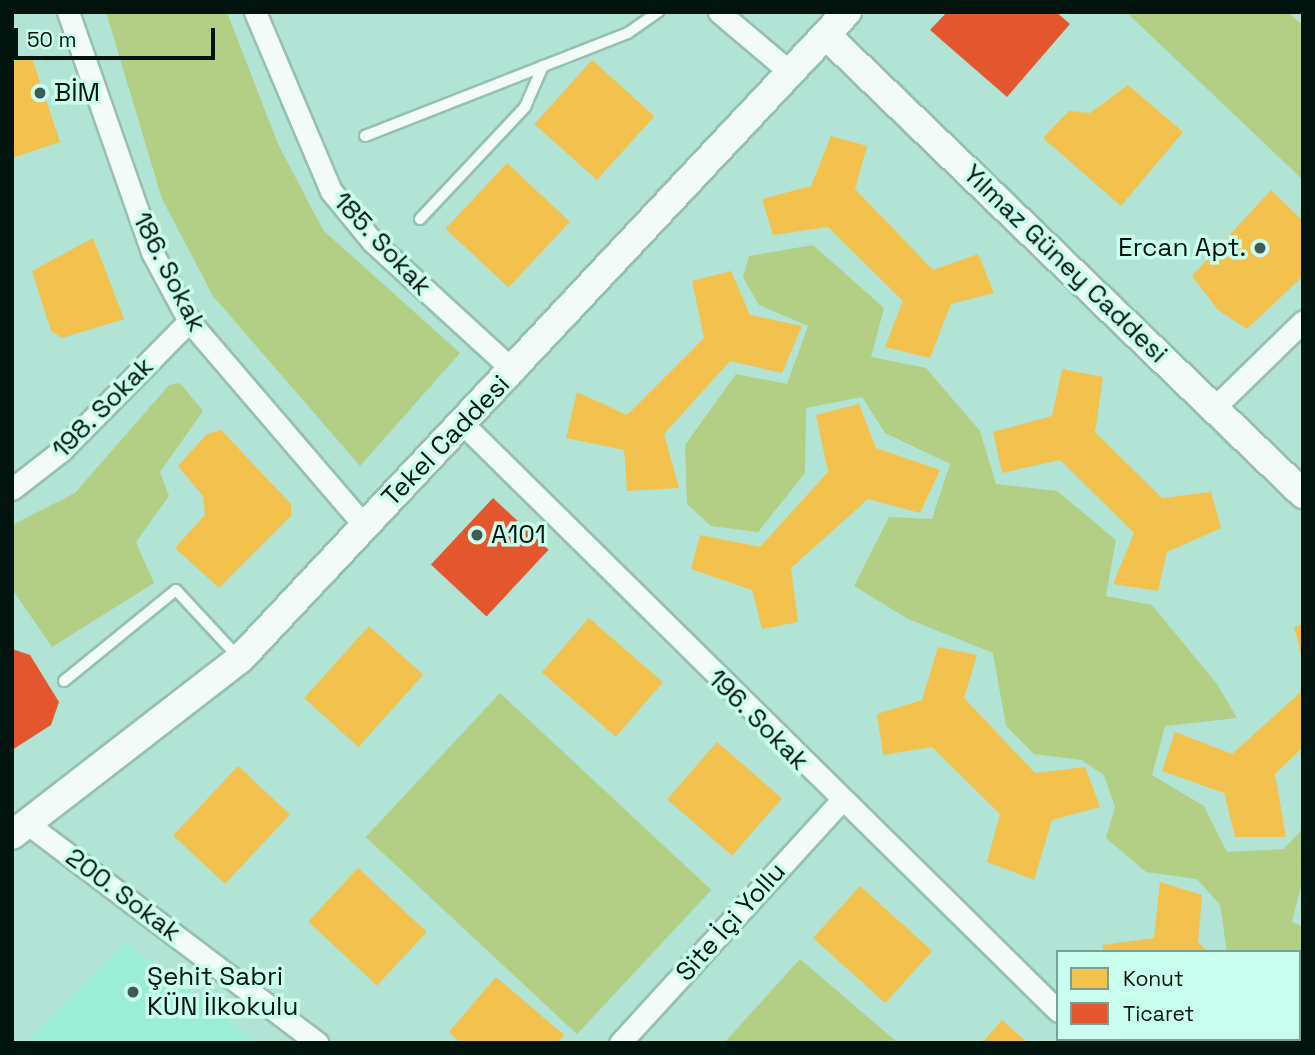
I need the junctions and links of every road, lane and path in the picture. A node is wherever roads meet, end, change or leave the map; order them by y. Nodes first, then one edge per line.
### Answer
1 (68, 12) edge
2 (255, 12) edge
3 (658, 12) edge
4 (719, 12) edge
5 (847, 12) edge
6 (826, 35) junction
7 (543, 66) junction
8 (790, 73) junction
9 (365, 136) dead end
10 (420, 219) dead end
11 (189, 321) junction
12 (1303, 321) edge
13 (514, 371) junction
14 (1214, 408) junction
15 (463, 424) junction
16 (12, 489) edge
17 (1303, 494) edge
18 (365, 526) junction
19 (240, 659) junction
20 (64, 681) dead end
21 (841, 802) junction
22 (20, 829) edge
23 (1056, 1009) edge
24 (318, 1043) edge
25 (620, 1043) edge

1 - 11 street, 186. Sokak
2 - 13 street, 185. Sokak
3 - 7 lane
4 - 8 street
5 - 6 street, Tekel Caddesi
6 - 8 street, Tekel Caddesi
6 - 14 street, Yılmaz Güney Caddesi
7 - 9 lane
7 - 10 lane
8 - 13 street, Tekel Caddesi
11 - 16 street, 198. Sokak
11 - 18 street, 186. Sokak
12 - 14 street
13 - 15 street, Tekel Caddesi
14 - 17 street, Yılmaz Güney Caddesi
15 - 18 street, Tekel Caddesi
15 - 21 street, 196. Sokak
18 - 19 street, Tekel Caddesi
19 - 20 lane
19 - 22 street, Tekel Caddesi
21 - 23 street, 196. Sokak
21 - 25 street, Site İçi Yollu
22 - 24 street, 200. Sokak

